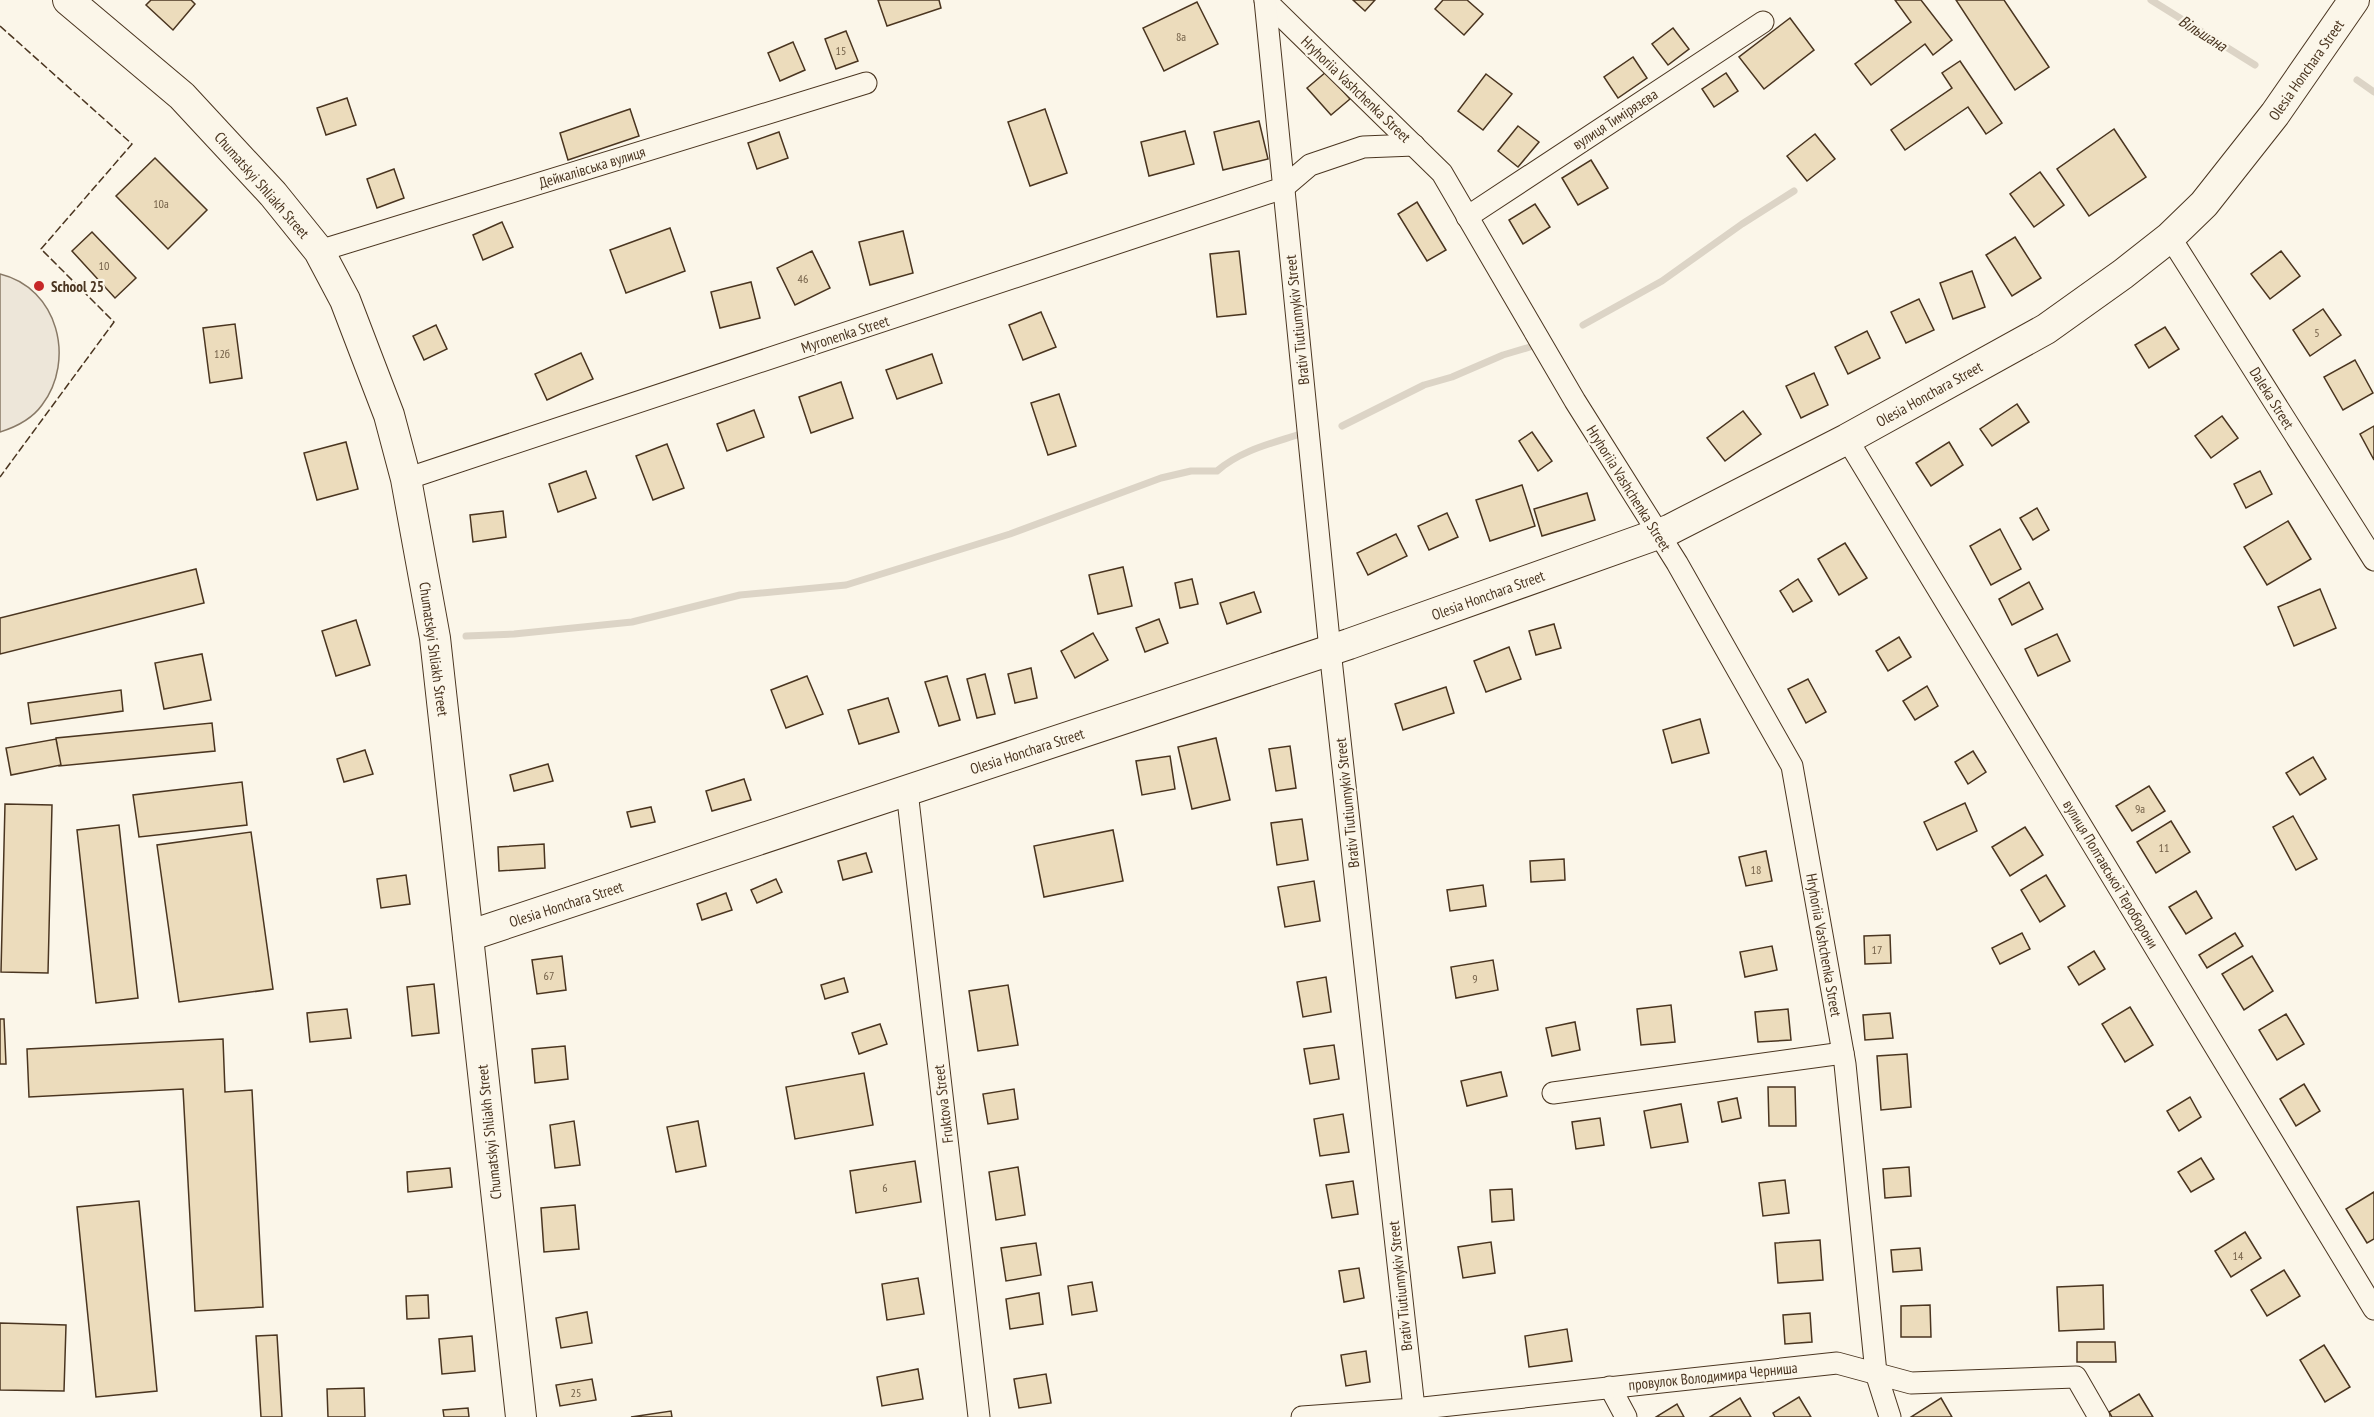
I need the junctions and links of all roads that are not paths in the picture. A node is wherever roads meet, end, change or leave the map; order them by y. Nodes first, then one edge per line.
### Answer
1 (68, 0) edge
2 (1264, 0) edge
3 (2354, 0) edge
4 (1764, 22) dead end
5 (866, 83) dead end
6 (1414, 145) junction
7 (1283, 188) junction
8 (1467, 217) junction
9 (2170, 237) junction
10 (319, 251) junction
11 (1847, 439) junction
12 (406, 479) junction
13 (1659, 534) junction
14 (2374, 560) edge
15 (1330, 651) junction
16 (906, 791) junction
17 (468, 936) junction
18 (1843, 1053) junction
19 (1553, 1093) dead end
20 (2374, 1309) edge
21 (1876, 1373) junction
22 (1610, 1387) junction
23 (1414, 1413) edge
24 (521, 1417) edge
25 (979, 1417) edge
26 (1302, 1417) edge
27 (1626, 1417) edge
28 (1890, 1417) edge
29 (2099, 1417) edge

1 - 10 main road, Chumatskyi Shliakh Street
2 - 6 street, Hryhoriia Vashchenka Street
2 - 7 street, Brativ Tiutiunnykiv Street
3 - 9 main road, Olesia Honchara Street
4 - 8 street, вулиця Тимірязєва
5 - 10 street, Дейкалівська вулиця
6 - 7 street
6 - 8 street, Hryhoriia Vashchenka Street
7 - 12 street, Myronenka Street
7 - 15 street, Brativ Tiutiunnykiv Street
8 - 13 street, Hryhoriia Vashchenka Street
9 - 11 main road, Olesia Honchara Street
9 - 14 street, Daleka Street
10 - 12 main road, Chumatskyi Shliakh Street
11 - 13 main road, Olesia Honchara Street
11 - 20 street, вулиця Полтавської Тероборони
12 - 17 main road, Chumatskyi Shliakh Street
13 - 15 main road, Olesia Honchara Street
13 - 18 street, Hryhoriia Vashchenka Street
15 - 16 main road, Olesia Honchara Street
15 - 23 street, Brativ Tiutiunnykiv Street
16 - 17 main road, Olesia Honchara Street
16 - 25 street, Fruktova Street
17 - 24 main road, Chumatskyi Shliakh Street
18 - 19 street
18 - 21 street, Hryhoriia Vashchenka Street
21 - 22 street, провулок Володимира Черниша
21 - 28 street, Hryhoriia Vashchenka Street
21 - 29 street, провулок Володимира Черниша
22 - 23 street, провулок Володимира Черниша
22 - 27 street
23 - 26 street, провулок Володимира Черниша

